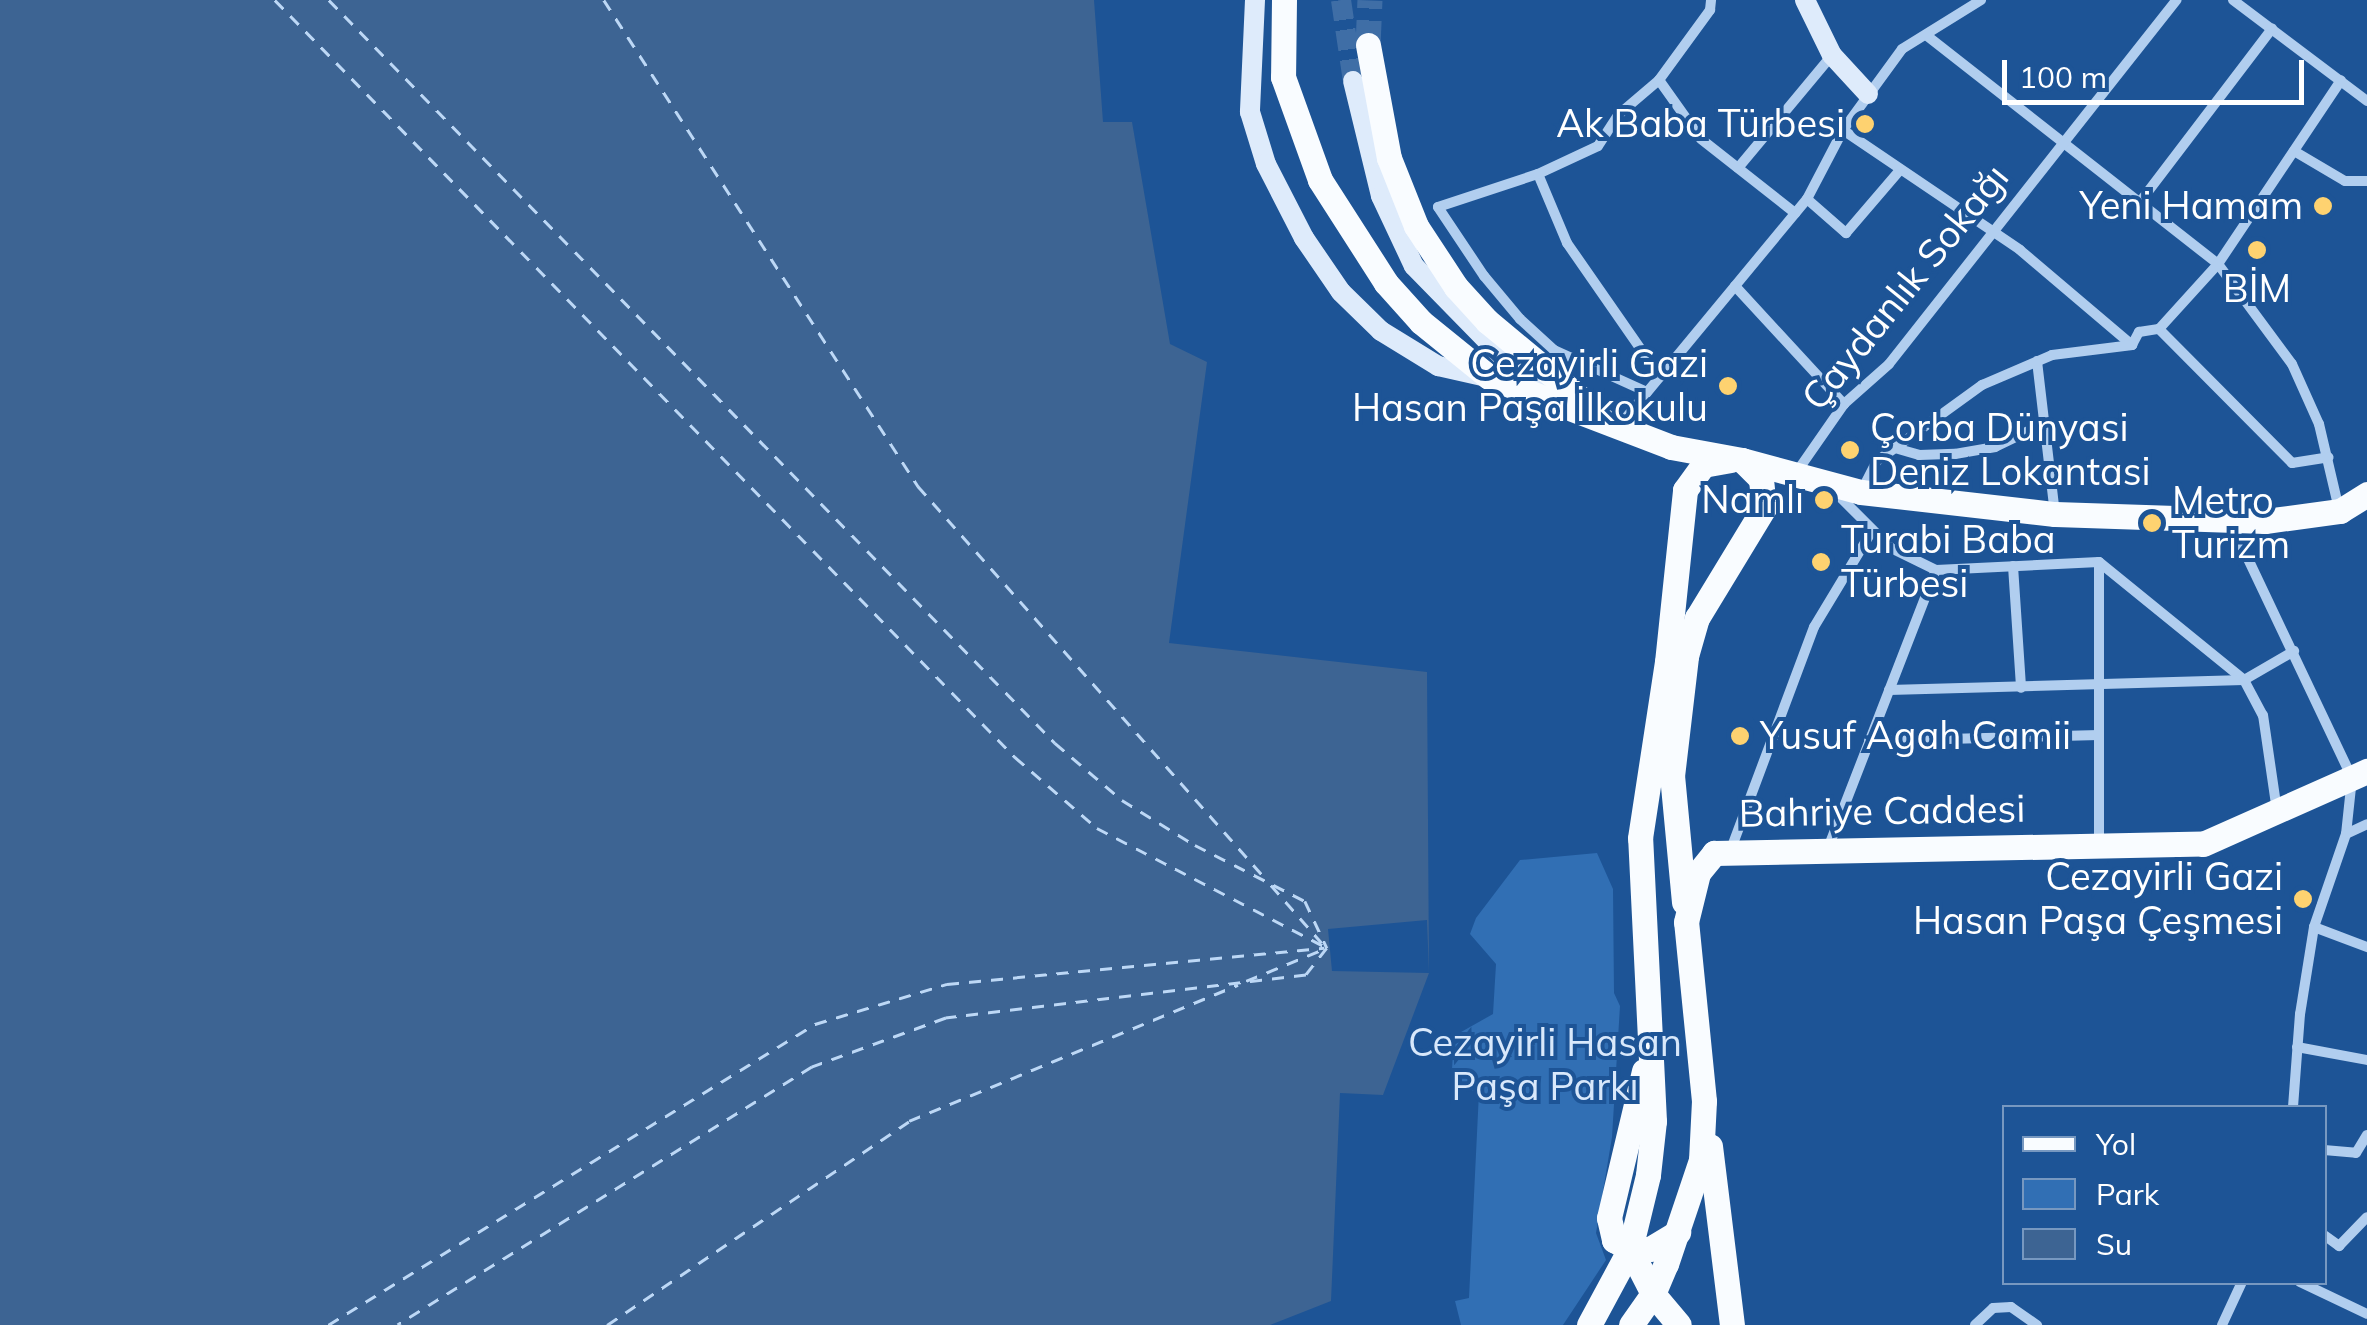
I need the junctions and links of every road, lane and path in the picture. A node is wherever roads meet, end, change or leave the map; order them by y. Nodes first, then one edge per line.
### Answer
1 (1256, 0) edge
2 (1284, 0) edge
3 (1711, 0) edge
4 (1805, 0) edge
5 (1981, 0) edge
6 (2176, 0) edge
7 (2233, 0) edge
8 (2272, 29) junction
9 (1926, 34) junction
10 (1368, 45) tunnel mouth
11 (1832, 55) junction
12 (1659, 80) junction
13 (2342, 80) junction
14 (1353, 81) tunnel mouth
15 (1868, 94) junction
16 (2367, 101) edge
17 (1843, 130) junction
18 (2062, 140) junction
19 (2294, 151) junction
20 (1738, 168) junction
21 (1900, 170) junction
22 (1538, 174) junction
23 (2367, 181) edge
24 (1806, 198) junction
25 (2140, 202) junction
26 (1796, 213) junction
27 (1992, 234) junction
28 (2218, 264) junction
29 (1734, 286) junction
30 (2158, 329) junction
31 (2132, 345) junction
32 (2036, 362) junction
33 (1489, 377) junction
34 (1660, 378) junction
35 (1647, 392) junction
36 (1582, 400) junction
37 (1844, 404) junction
38 (2045, 424) junction
39 (1617, 429) junction
40 (1671, 447) junction
41 (1895, 448) junction
42 (2329, 457) junction
43 (1742, 460) junction
44 (1795, 474) junction
45 (1826, 482) junction
46 (1685, 490) junction
47 (1861, 492) junction
48 (2367, 494) edge
49 (2340, 511) junction
50 (2055, 514) junction
51 (2229, 519) junction
52 (1872, 531) junction
53 (2099, 562) junction
54 (2014, 566) junction
55 (1936, 570) junction
56 (2294, 651) junction
57 (2244, 680) junction
58 (2021, 688) junction
59 (2100, 688) junction
60 (1889, 690) junction
61 (2100, 735) junction
62 (1869, 742) junction
63 (2360, 774) edge
64 (2277, 811) junction
65 (2367, 824) edge
66 (2346, 834) junction
67 (2100, 846) junction
68 (1827, 849) junction
69 (1731, 850) junction
70 (1686, 922) junction
71 (2314, 927) junction
72 (2367, 947) edge
73 (2298, 1048) junction
74 (2367, 1060) edge
75 (1704, 1102) junction
76 (2293, 1105) edge
77 (2367, 1135) edge
78 (2327, 1150) edge
79 (2367, 1216) edge
80 (1678, 1232) junction
81 (2327, 1237) edge
82 (1630, 1248) junction
83 (2241, 1285) edge
84 (2306, 1285) edge
85 (1653, 1294) junction
86 (2367, 1314) edge
87 (1633, 1324) edge
88 (1590, 1325) edge
89 (1598, 1325) edge
90 (1679, 1325) edge
91 (1732, 1325) edge
92 (1975, 1325) edge
93 (2037, 1325) edge
94 (2222, 1325) edge

1 - 33 street
2 - 33 main road
3 - 12 street
4 - 11 street
5 - 9 street
6 - 18 street, Çaydanlık Sokağı
7 - 8 street
8 - 13 street
8 - 25 street
9 - 15 street
9 - 18 street
10 - 36 main road
11 - 15 street
11 - 20 street
12 - 20 street
12 - 22 street
13 - 16 street
13 - 19 street
14 - 36 street
15 - 17 street
17 - 21 street
17 - 24 street
18 - 25 street
18 - 27 street, Çaydanlık Sokağı
19 - 23 street
19 - 28 street
20 - 26 street
21 - 24 street
21 - 27 street
22 - 34 street
22 - 35 street
24 - 26 street
25 - 28 street
26 - 29 street
27 - 31 street
27 - 37 street, Çaydanlık Sokağı
28 - 30 street
28 - 42 street
29 - 34 street
29 - 37 street
30 - 31 street
30 - 42 street
31 - 32 street
32 - 38 street
32 - 41 street
33 - 39 main road
34 - 35 street
35 - 39 street
36 - 39 main road
37 - 44 street, Çaydanlık Sokağı
38 - 41 street
38 - 50 street
39 - 40 main road
40 - 43 main road
40 - 46 main road
41 - 47 street
42 - 49 street
43 - 44 main road
43 - 46 main road
43 - 70 main road
44 - 45 main road
45 - 47 main road
45 - 52 street
46 - 82 main road
47 - 50 main road
48 - 49 main road
49 - 51 main road
50 - 51 main road
51 - 56 street
52 - 55 street
52 - 69 street
53 - 54 street
53 - 57 street
53 - 59 street
54 - 55 street
54 - 58 street
55 - 60 street
56 - 57 street
56 - 63 street
57 - 59 street
57 - 64 street
58 - 59 street
58 - 60 street
59 - 61 street
60 - 62 street
61 - 62 street
61 - 67 street
62 - 68 street
63 - 64 main road, Bahriye Caddesi
63 - 66 street
64 - 67 main road, Bahriye Caddesi
65 - 66 street
66 - 71 street
67 - 68 main road, Bahriye Caddesi
68 - 69 main road, Bahriye Caddesi
69 - 70 main road, Bahriye Caddesi
70 - 75 main road, Bahriye Caddesi
71 - 72 street
71 - 73 street
73 - 74 street
73 - 76 street
75 - 80 main road, Bahriye Caddesi
75 - 91 main road
77 - 78 street
79 - 81 street
80 - 82 main road
80 - 85 main road, Bahriye Caddesi
82 - 85 main road
82 - 88 main road
83 - 94 street
84 - 86 street
85 - 87 main road, Bahriye Caddesi
85 - 90 main road
87 - 89 main road
92 - 93 street

